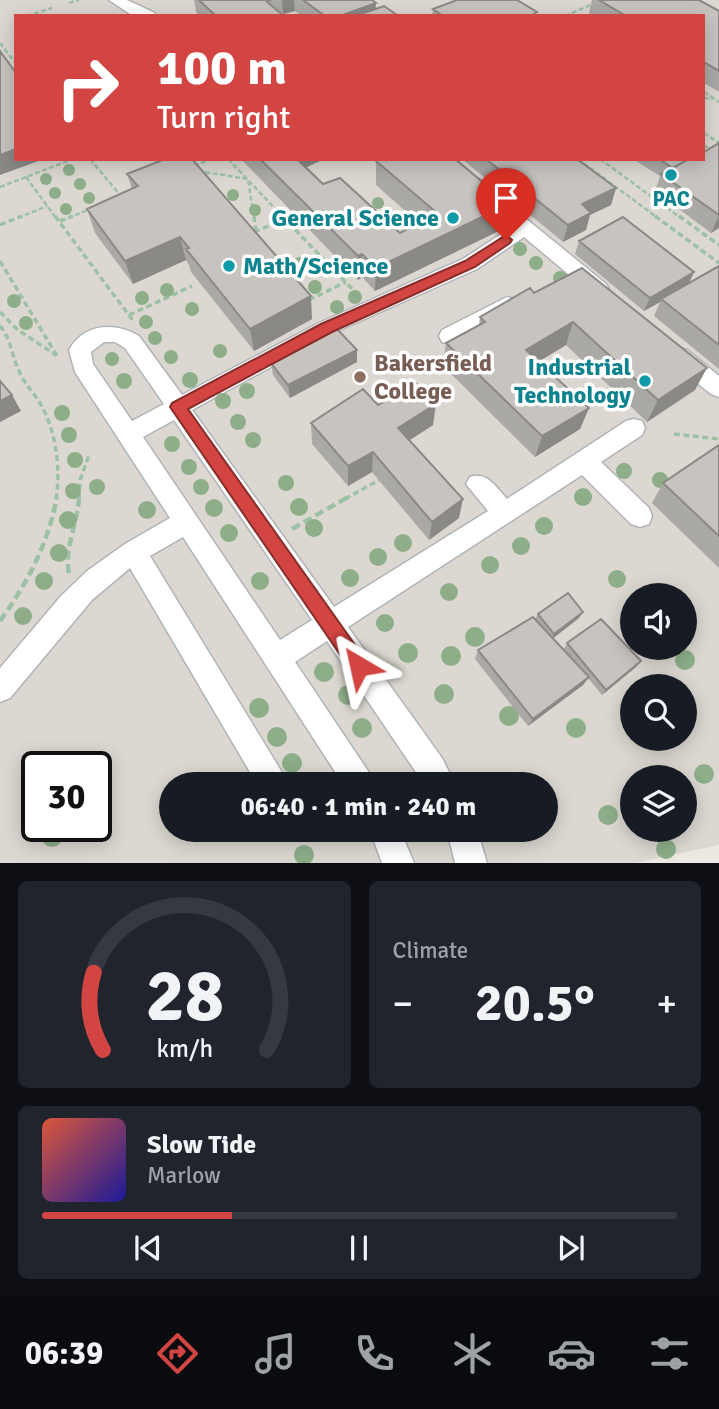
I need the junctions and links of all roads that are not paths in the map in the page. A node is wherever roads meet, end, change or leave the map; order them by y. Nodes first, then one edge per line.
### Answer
1 (116, 0) edge
2 (148, 13) dead end
3 (444, 161) edge
4 (524, 228) junction
5 (509, 303) edge
6 (616, 304) edge
7 (449, 336) dead end
8 (668, 346) edge
9 (719, 388) edge
10 (178, 407) junction
11 (634, 428) dead end
12 (128, 434) junction
13 (585, 462) junction
14 (478, 484) dead end
15 (505, 513) junction
16 (640, 516) dead end
17 (186, 522) junction
18 (134, 552) junction
19 (329, 625) junction
20 (278, 657) junction
21 (0, 688) edge
22 (267, 772) edge
23 (352, 772) edge
24 (434, 772) edge
25 (390, 842) edge
26 (466, 842) edge
27 (398, 863) edge
28 (471, 863) edge

1 - 2 street
3 - 4 street
4 - 6 street
4 - 10 street
5 - 7 street
8 - 9 street
10 - 12 street
10 - 12 street
10 - 19 street
11 - 13 street
12 - 17 street
13 - 15 street
13 - 16 street
14 - 15 street
15 - 19 street
17 - 18 street
17 - 20 street
18 - 21 street
18 - 22 street
19 - 20 street
19 - 24 street
20 - 23 street
25 - 27 street
26 - 28 street

